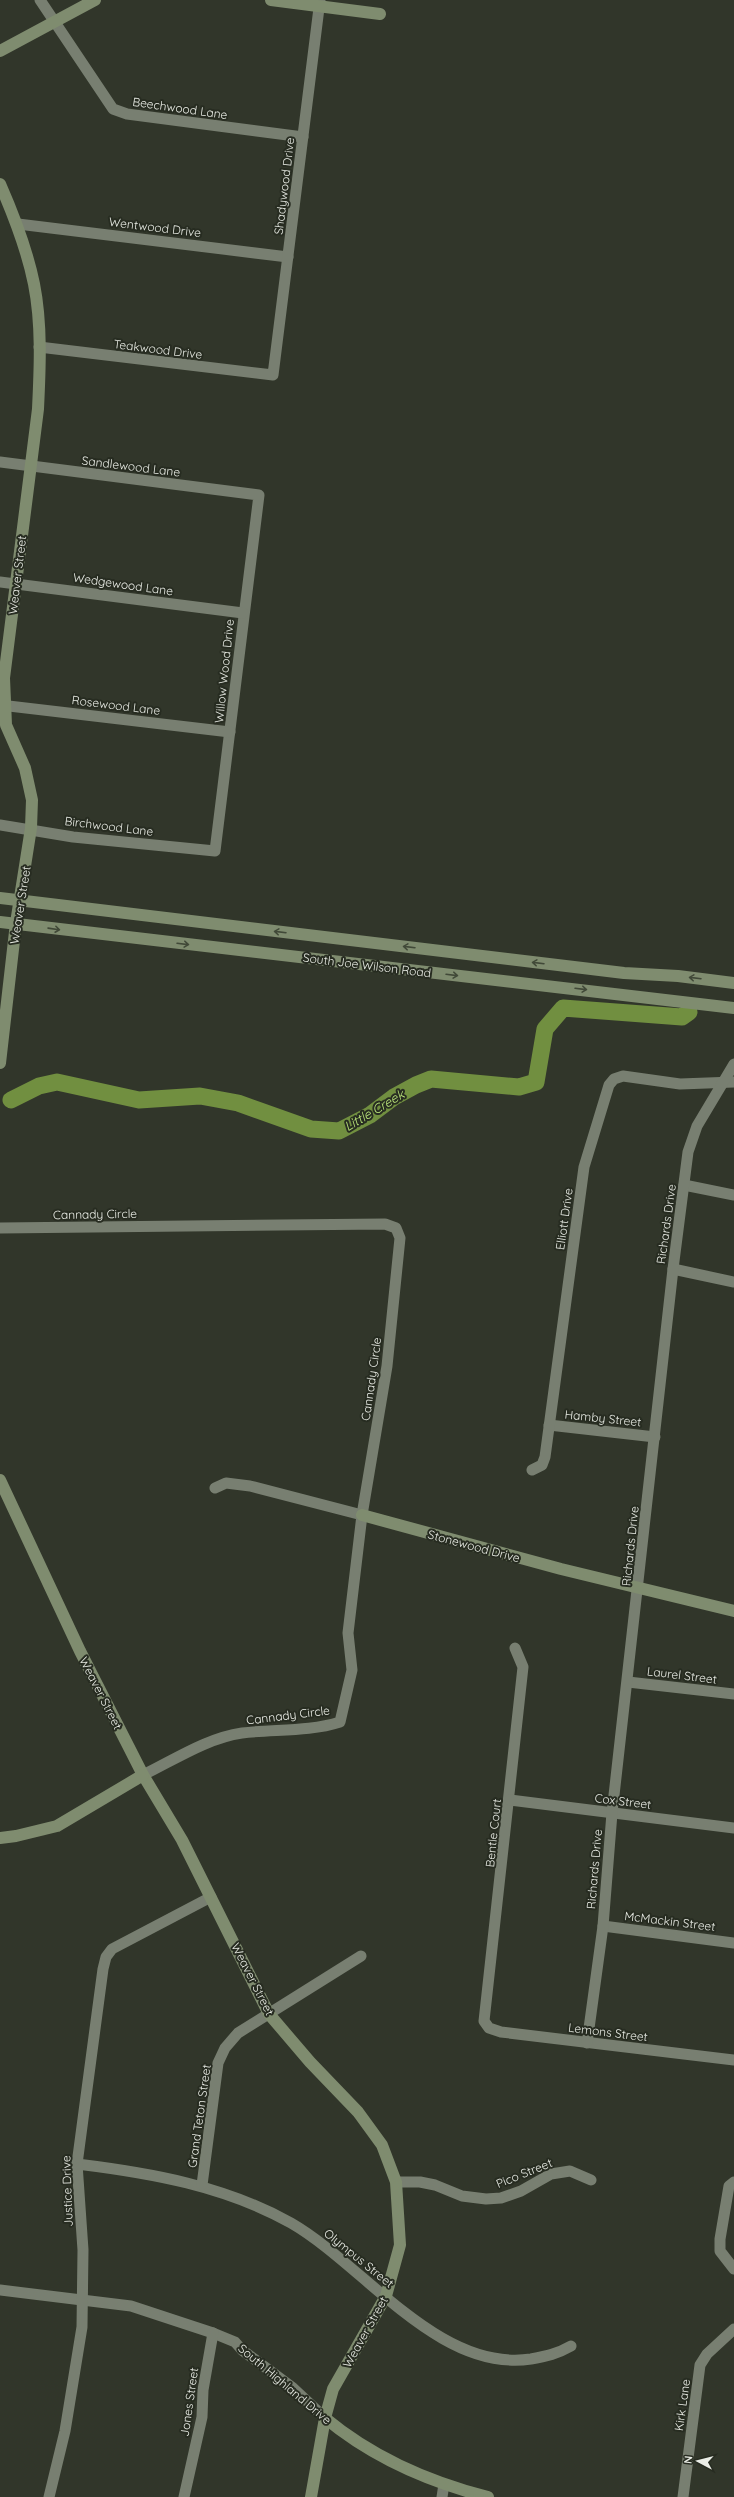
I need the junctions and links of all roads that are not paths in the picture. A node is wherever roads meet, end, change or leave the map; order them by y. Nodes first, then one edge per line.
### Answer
1 (40, 0) edge
2 (95, 0) edge
3 (271, 0) edge
4 (319, 3) edge
5 (380, 14) dead end
6 (52, 21) junction
7 (0, 51) edge
8 (303, 137) junction
9 (0, 184) edge
10 (18, 224) junction
11 (288, 257) junction
12 (39, 347) junction
13 (273, 376) joint
14 (0, 462) edge
15 (31, 466) junction
16 (259, 495) joint
17 (0, 582) edge
18 (16, 583) junction
19 (243, 613) junction
20 (2, 705) edge
21 (230, 732) junction
22 (0, 825) edge
23 (31, 828) junction
24 (215, 851) joint
25 (0, 898) edge
26 (20, 900) junction
27 (0, 922) edge
28 (16, 923) junction
29 (734, 982) edge
30 (734, 1008) edge
31 (0, 1063) edge
32 (734, 1064) edge
33 (729, 1082) edge
34 (684, 1185) junction
35 (734, 1195) edge
36 (0, 1228) edge
37 (673, 1269) junction
38 (734, 1282) edge
39 (548, 1425) junction
40 (655, 1437) junction
41 (532, 1470) dead end
42 (0, 1480) edge
43 (215, 1488) dead end
44 (362, 1514) junction
45 (639, 1587) junction
46 (734, 1611) edge
47 (515, 1648) dead end
48 (628, 1682) junction
49 (734, 1694) edge
50 (143, 1775) junction
51 (510, 1800) junction
52 (612, 1813) junction
53 (734, 1828) edge
54 (0, 1838) edge
55 (210, 1897) junction
56 (602, 1926) junction
57 (734, 1943) edge
58 (361, 1956) dead end
59 (269, 2014) junction
60 (484, 2021) joint
61 (587, 2043) junction
62 (734, 2060) edge
63 (77, 2164) junction
64 (591, 2180) dead end
65 (396, 2182) junction
66 (734, 2182) edge
67 (202, 2186) junction
68 (734, 2269) edge
69 (0, 2290) edge
70 (386, 2296) junction
71 (83, 2300) junction
72 (734, 2329) edge
73 (213, 2333) junction
74 (571, 2346) dead end
75 (325, 2418) junction
76 (444, 2484) junction
77 (49, 2497) edge
78 (184, 2497) edge
79 (311, 2497) edge
80 (442, 2497) edge
81 (488, 2497) edge
82 (683, 2497) edge

1 - 6 street, Beechwood Lane
2 - 6 street
3 - 4 street
4 - 5 street
4 - 8 street, Shadywood Drive
6 - 7 street
6 - 8 street, Beechwood Lane
8 - 11 street, Shadywood Drive
9 - 10 street, Weaver Street
10 - 11 street, Wentwood Drive
10 - 12 street, Weaver Street
11 - 13 street, Shadywood Drive
12 - 13 street, Teakwood Drive
12 - 15 street, Weaver Street
14 - 15 street, Sandlewood Lane
15 - 16 street, Sandlewood Lane
15 - 18 street, Weaver Street
16 - 19 street, Willow Wood Drive
17 - 18 street, Wedgewood Lane
18 - 19 street, Wedgewood Lane
18 - 20 street, Weaver Street
19 - 21 street, Willow Wood Drive
20 - 21 street, Rosewood Lane
20 - 23 street, Weaver Street
21 - 24 street, Willow Wood Drive
22 - 23 street, Birchwood Lane
23 - 24 street, Birchwood Lane
23 - 26 street, Weaver Street
25 - 26 street, South Joe Wilson Road
26 - 28 street, Weaver Street
29 -> 26 street, South Joe Wilson Road
27 - 28 street, South Joe Wilson Road
28 -> 30 street, South Joe Wilson Road
28 - 31 street, Weaver Street
32 - 33 street, Richards Drive
33 - 34 street, Richards Drive
33 - 39 street, Elliott Drive
34 - 35 street
34 - 37 street, Richards Drive
36 - 44 street, Cannady Circle
37 - 38 street
37 - 40 street, Richards Drive
39 - 40 street, Hamby Street
39 - 41 street, Elliott Drive
40 - 45 street, Richards Drive
42 - 50 street, Weaver Street
43 - 44 street, Stonewood Drive
44 - 45 street, Stonewood Drive
44 - 50 street, Cannady Circle
45 - 46 street, Stonewood Drive
45 - 48 street, Richards Drive
47 - 51 street, Bentle Court
48 - 49 street, Laurel Street
48 - 52 street, Richards Drive
50 - 54 street
50 - 55 street, Weaver Street
51 - 52 street, Cox Street
51 - 60 street, Bentle Court
52 - 53 street, Cox Street
52 - 56 street, Richards Drive
55 - 59 street, Weaver Street
55 - 63 street, Justice Drive
56 - 57 street, McMackin Street
56 - 61 street, Richards Drive
58 - 59 street, Grand Teton Street
59 - 65 street, Weaver Street
59 - 67 street, Grand Teton Street
60 - 61 street, Lemons Street
61 - 62 street, Lemons Street
63 - 67 street, Olympus Street
63 - 71 street, Justice Drive
64 - 65 street, Pico Street
65 - 70 street, Weaver Street
66 - 68 street
67 - 70 street, Olympus Street
69 - 71 street, South Highland Drive
70 - 74 street, Olympus Street
70 - 75 street, Weaver Street
71 - 73 street, South Highland Drive
71 - 77 street, Justice Drive
72 - 82 street, Kirk Lane
73 - 75 street, South Highland Drive
73 - 78 street, Jones Street
75 - 76 street, South Highland Drive
75 - 79 street, Weaver Street
76 - 80 street
76 - 81 street, South Highland Drive

